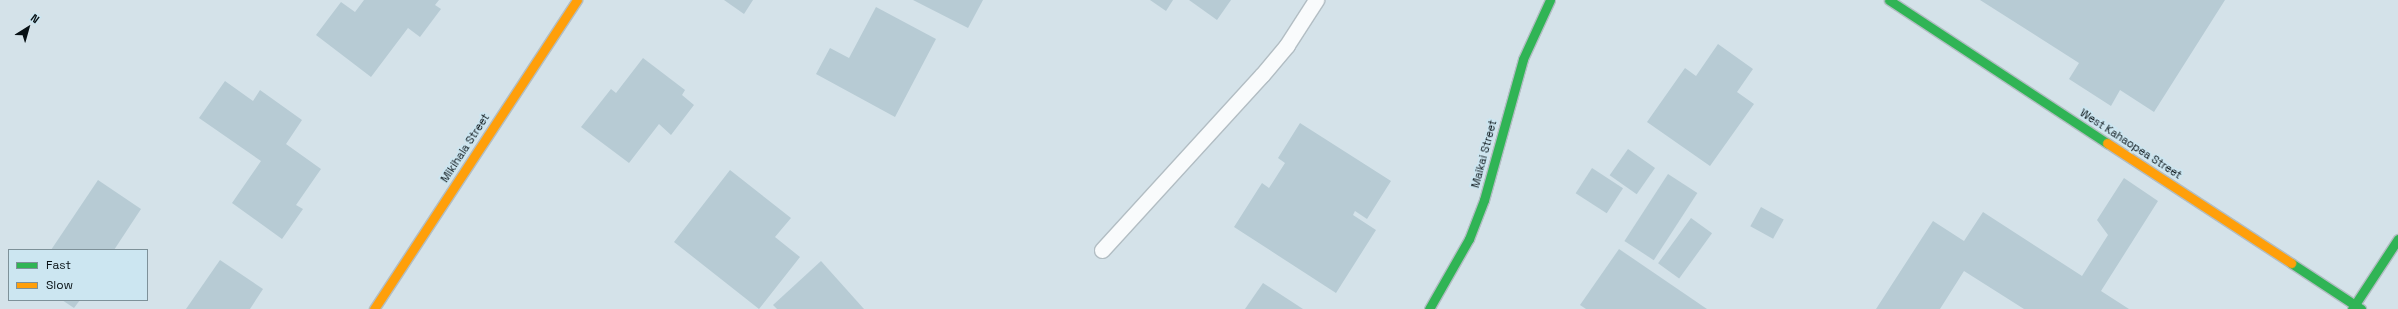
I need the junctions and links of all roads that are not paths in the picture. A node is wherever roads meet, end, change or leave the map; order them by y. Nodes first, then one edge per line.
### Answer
1 (576, 0) edge
2 (1316, 0) edge
3 (1550, 0) edge
4 (1888, 0) edge
5 (2398, 239) edge
6 (1102, 250) dead end
7 (2356, 308) edge
8 (374, 309) edge
9 (1429, 309) edge

1 - 8 street, Mikihala Street
2 - 6 lane
3 - 9 street, Maikai Street
4 - 7 street, West Kahaopea Street
5 - 7 street

